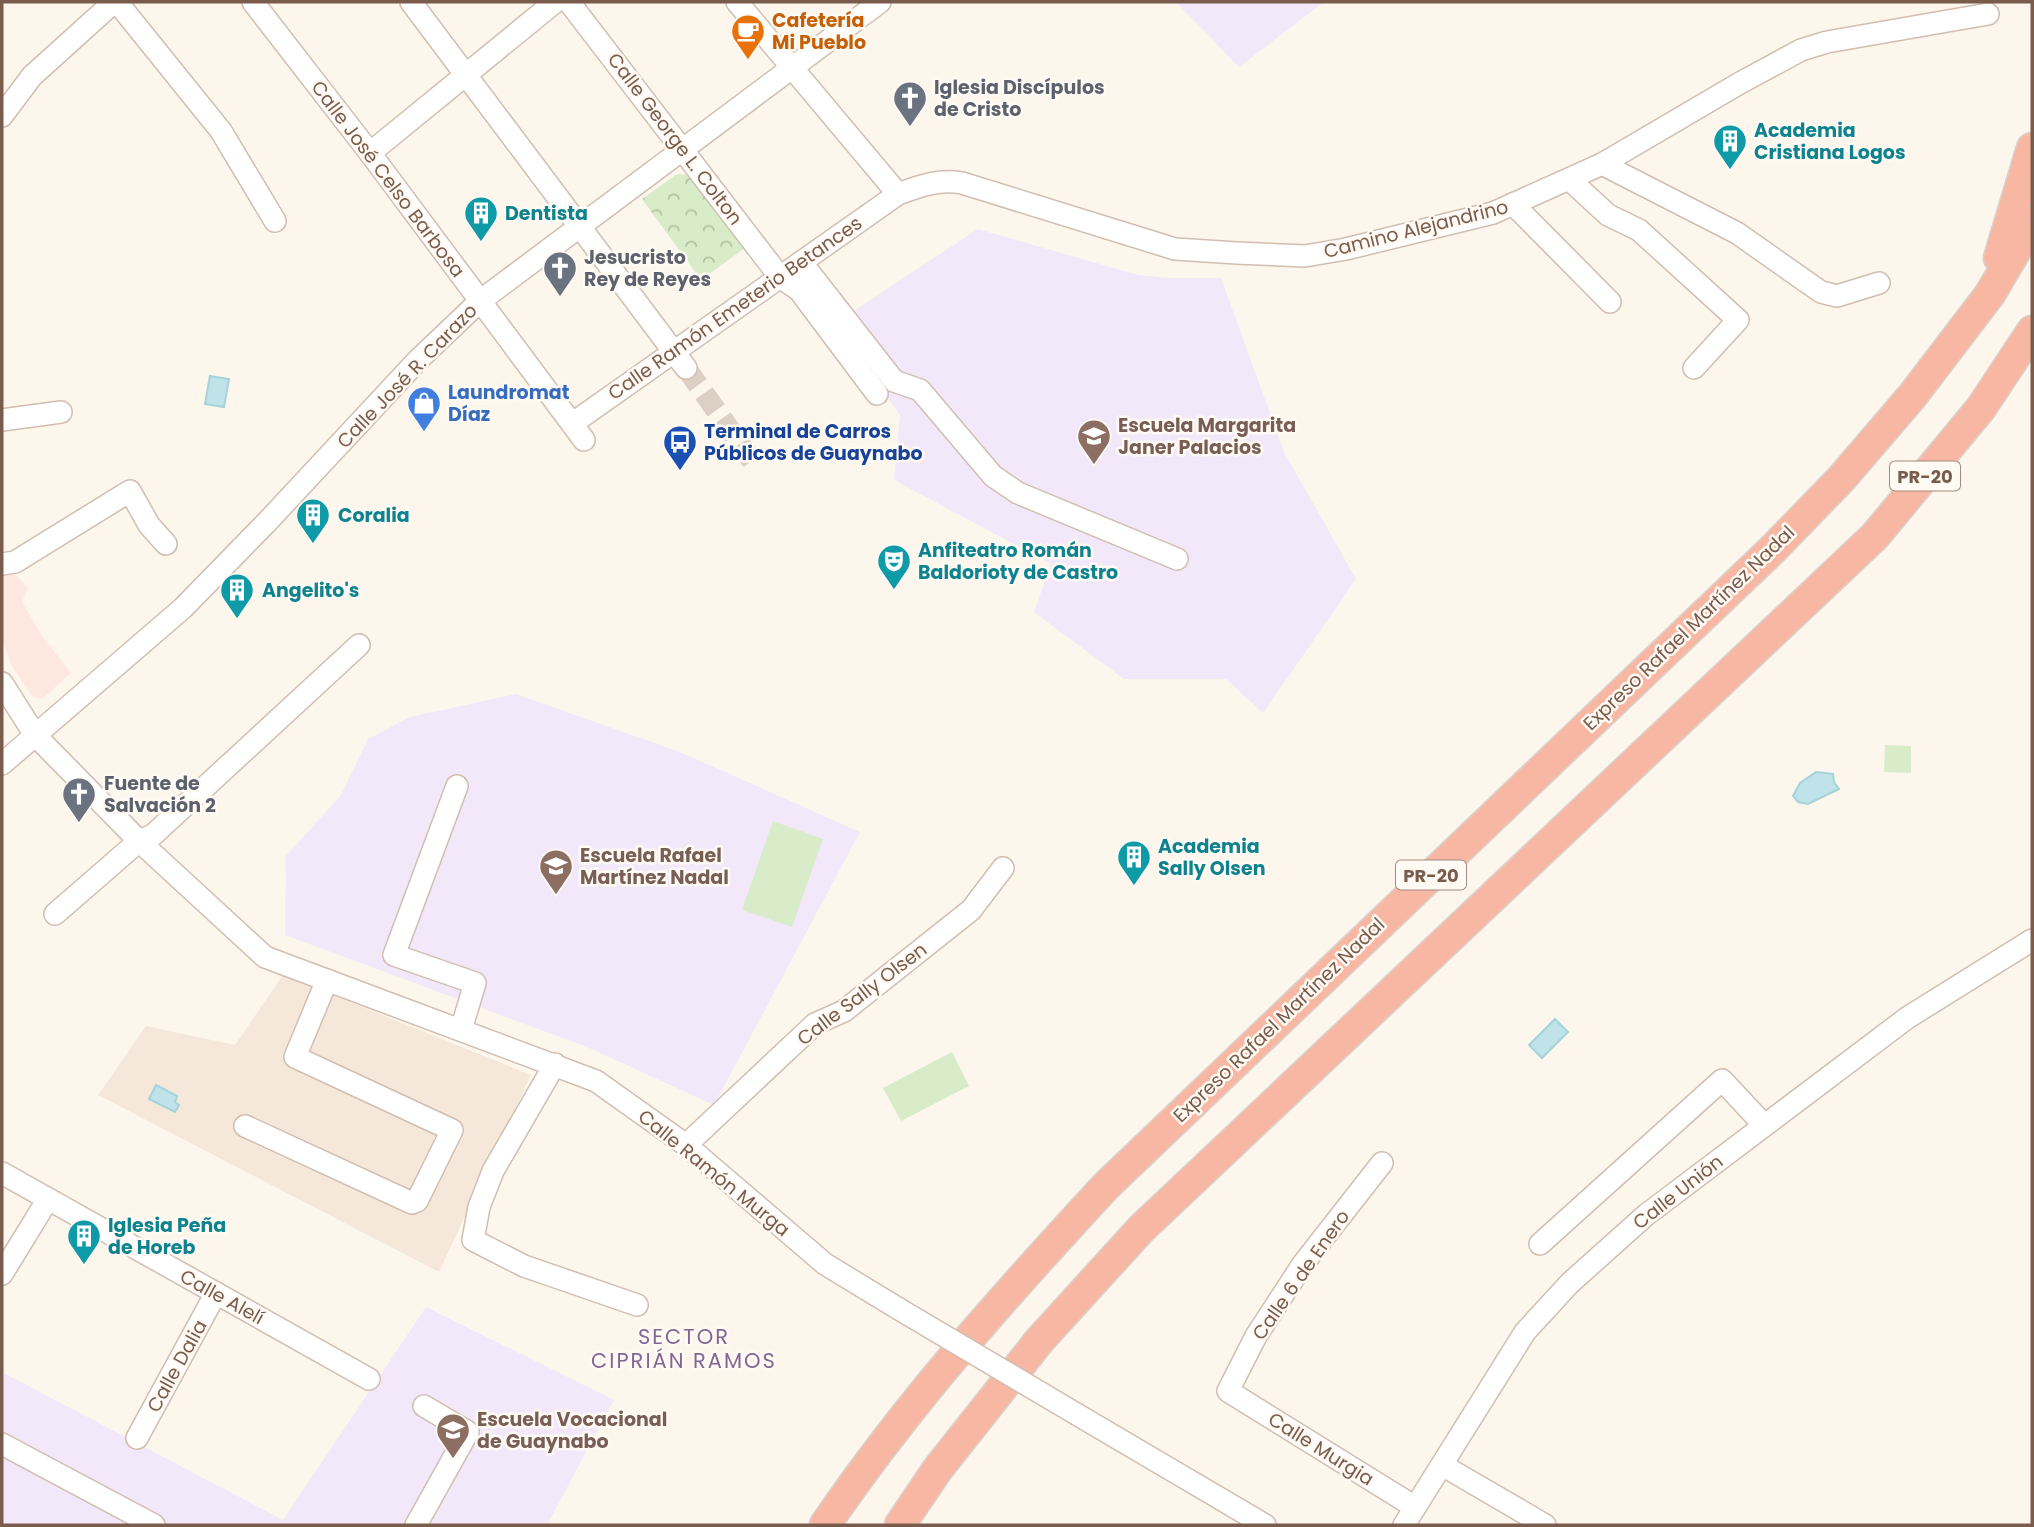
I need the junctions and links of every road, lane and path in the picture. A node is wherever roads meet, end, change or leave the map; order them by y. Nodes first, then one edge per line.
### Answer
1 (116, 2) edge
2 (253, 2) edge
3 (411, 2) edge
4 (555, 2) edge
5 (569, 2) edge
6 (737, 2) edge
7 (880, 2) edge
8 (1987, 14) dead end
9 (793, 68) junction
10 (467, 74) junction
11 (2, 116) edge
12 (2032, 148) edge
13 (684, 150) junction
14 (370, 153) junction
15 (1602, 164) junction
16 (1570, 180) junction
17 (898, 194) junction
18 (1513, 204) junction
19 (275, 221) dead end
20 (2032, 223) edge
21 (581, 226) junction
22 (801, 262) junction
23 (780, 277) junction
24 (1879, 283) dead end
25 (1990, 293) junction
26 (480, 301) junction
27 (1610, 302) dead end
28 (2032, 331) edge
29 (673, 350) junction
30 (1694, 368) dead end
31 (686, 369) tunnel mouth
32 (877, 394) dead end
33 (61, 412) dead end
34 (2, 420) edge
35 (578, 432) joint
36 (166, 544) dead end
37 (1177, 559) dead end
38 (2, 564) edge
39 (359, 645) dead end
40 (2, 682) edge
41 (35, 735) junction
42 (2, 764) edge
43 (457, 786) dead end
44 (139, 841) junction
45 (1003, 868) dead end
46 (55, 914) dead end
47 (2032, 940) edge
48 (327, 980) junction
49 (461, 1030) junction
50 (555, 1064) junction
51 (1765, 1125) junction
52 (245, 1126) dead end
53 (685, 1144) junction
54 (1382, 1163) dead end
55 (2, 1173) edge
56 (47, 1199) junction
57 (1540, 1244) dead end
58 (2, 1274) edge
59 (216, 1293) junction
60 (637, 1305) dead end
61 (369, 1380) dead end
62 (1227, 1391) joint
63 (424, 1406) dead end
64 (137, 1438) dead end
65 (2, 1444) edge
66 (1443, 1465) junction
67 (937, 1470) junction
68 (1409, 1516) edge
69 (154, 1525) edge
70 (416, 1525) edge
71 (825, 1525) edge
72 (900, 1525) edge
73 (911, 1525) edge
74 (1265, 1525) edge
75 (1545, 1525) edge

1 - 11 street
1 - 19 street
2 - 14 street, Calle José Celso Barbosa
3 - 10 street
4 - 10 street
5 - 13 street, Calle George L. Colton
6 - 9 street
7 - 9 street, Calle José R. Carazo
8 - 15 street, Camino Alejandrino
9 - 13 street, Calle José R. Carazo
9 - 17 street
10 - 14 street
10 - 21 street
12 - 25 highway
13 - 21 street, Calle José R. Carazo
13 - 23 street, Calle George L. Colton
14 - 26 street, Calle José Celso Barbosa
15 - 16 street, Camino Alejandrino
15 - 24 street
16 - 18 street, Camino Alejandrino
16 - 30 street
17 - 18 street, Camino Alejandrino
17 - 22 street, Calle Ramón Emeterio Betances
18 - 27 street
20 - 25 highway, Expreso Rafael Martínez Nadal / PR-20
21 - 26 street, Calle José R. Carazo
21 - 29 street
22 - 23 street, Calle Ramón Emeterio Betances
22 - 37 street
23 - 29 street, Calle Ramón Emeterio Betances
23 - 32 street, Calle George L. Colton
25 - 71 highway, Expreso Rafael Martínez Nadal / PR-20
26 - 35 street, Calle José Celso Barbosa
26 - 41 street, Calle José R. Carazo
28 - 67 highway, PR-20
29 - 31 street
29 - 35 street, Calle Ramón Emeterio Betances
33 - 34 street
36 - 38 street
39 - 44 street
40 - 41 street, Calle Ramón Murga
41 - 42 street, Calle José R. Carazo
41 - 44 street, Calle Ramón Murga
43 - 49 street
44 - 46 street
44 - 48 street, Calle Ramón Murga
45 - 53 street, Calle Sally Olsen
47 - 51 street, Calle Unión
48 - 49 street, Calle Ramón Murga
48 - 52 street
49 - 50 street, Calle Ramón Murga
50 - 53 street, Calle Ramón Murga
50 - 60 street
51 - 57 street
51 - 66 street, Calle Unión
53 - 74 street, Calle Ramón Murga, bridge
54 - 62 street, Calle 6 de Enero
55 - 56 street, Calle Alelí
56 - 58 street
56 - 59 street, Calle Alelí
59 - 61 street, Calle Alelí
59 - 64 street, Calle Dalia
62 - 68 street, Calle Murgia
63 - 70 street
65 - 69 street
66 - 68 street, Calle Unión
66 - 75 street
67 - 72 highway, PR-20
67 - 73 highway

